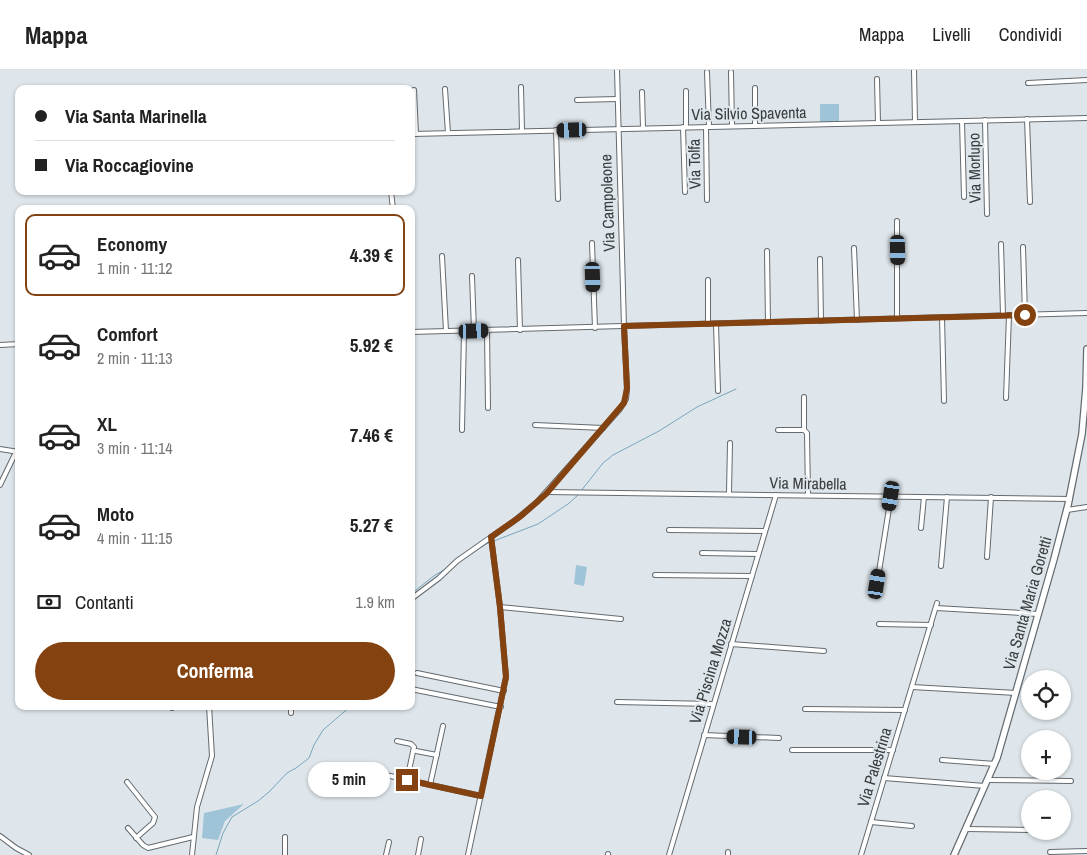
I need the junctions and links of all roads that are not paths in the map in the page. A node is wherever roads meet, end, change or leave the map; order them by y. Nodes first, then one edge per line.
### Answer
1 (617, 70) edge
2 (914, 70) edge
3 (707, 72) dead end
4 (731, 72) dead end
5 (877, 79) dead end
6 (1087, 80) edge
7 (1028, 83) dead end
8 (521, 87) dead end
9 (754, 88) dead end
10 (445, 89) dead end
11 (686, 91) dead end
12 (642, 92) dead end
13 (617, 99) junction
14 (577, 100) dead end
15 (1087, 118) edge
16 (1027, 119) junction
17 (985, 120) junction
18 (962, 121) junction
19 (915, 122) junction
20 (878, 123) junction
21 (732, 126) junction
22 (755, 126) junction
23 (685, 127) junction
24 (707, 127) junction
25 (618, 128) junction
26 (643, 128) junction
27 (556, 130) junction
28 (522, 131) junction
29 (448, 133) junction
30 (415, 134) edge
31 (685, 192) dead end
32 (964, 197) dead end
33 (558, 198) dead end
34 (707, 200) dead end
35 (1030, 202) dead end
36 (988, 214) dead end
37 (897, 221) dead end
38 (592, 243) dead end
39 (1001, 244) dead end
40 (1023, 246) dead end
41 (854, 248) dead end
42 (767, 251) dead end
43 (442, 256) dead end
44 (820, 259) dead end
45 (518, 260) dead end
46 (472, 276) dead end
47 (708, 280) dead end
48 (1087, 313) edge
49 (1003, 315) junction
50 (1009, 315) junction
51 (1025, 315) junction
52 (942, 317) junction
53 (897, 318) junction
54 (857, 320) junction
55 (821, 321) junction
56 (768, 322) junction
57 (708, 324) junction
58 (716, 324) junction
59 (624, 326) junction
60 (595, 328) junction
61 (487, 330) junction
62 (520, 330) junction
63 (446, 331) junction
64 (464, 331) junction
65 (474, 331) junction
66 (415, 332) edge
67 (15, 344) edge
68 (0, 345) edge
69 (1087, 349) edge
70 (1086, 388) edge
71 (718, 391) dead end
72 (804, 397) dead end
73 (1006, 398) dead end
74 (944, 401) dead end
75 (488, 408) dead end
76 (535, 425) dead end
77 (603, 428) junction
78 (462, 430) dead end
79 (778, 430) dead end
80 (804, 430) junction
81 (730, 443) dead end
82 (0, 449) edge
83 (15, 452) edge
84 (15, 456) edge
85 (0, 485) edge
86 (547, 492) junction
87 (729, 493) junction
88 (776, 495) junction
89 (808, 495) junction
90 (891, 496) junction
91 (924, 497) junction
92 (947, 497) junction
93 (991, 497) junction
94 (1070, 499) junction
95 (1087, 507) edge
96 (1067, 510) junction
97 (921, 528) dead end
98 (669, 530) dead end
99 (765, 531) junction
100 (491, 537) junction
101 (702, 554) dead end
102 (758, 554) junction
103 (987, 558) dead end
104 (940, 566) dead end
105 (655, 575) dead end
106 (752, 576) junction
107 (877, 584) dead end
108 (415, 597) edge
109 (937, 603) dead end
110 (500, 607) junction
111 (936, 608) junction
112 (1039, 614) junction
113 (621, 619) dead end
114 (879, 624) dead end
115 (931, 625) junction
116 (731, 644) junction
117 (824, 651) dead end
118 (417, 673) dead end
119 (912, 687) junction
120 (415, 690) edge
121 (504, 691) junction
122 (1016, 693) junction
123 (617, 702) dead end
124 (714, 704) junction
125 (501, 707) junction
126 (805, 709) dead end
127 (209, 710) edge
128 (905, 710) junction
129 (443, 726) dead end
130 (704, 735) junction
131 (779, 738) dead end
132 (397, 741) dead end
133 (792, 750) dead end
134 (893, 750) junction
135 (416, 751) dead end
136 (437, 755) junction
137 (942, 760) dead end
138 (994, 764) junction
139 (354, 768) dead end
140 (884, 778) junction
141 (407, 780) junction
142 (1071, 781) dead end
143 (127, 782) dead end
144 (987, 783) junction
145 (430, 785) junction
146 (481, 796) junction
147 (871, 822) junction
148 (912, 826) dead end
149 (128, 828) dead end
150 (966, 829) junction
151 (1021, 830) edge
152 (0, 836) edge
153 (194, 837) junction
154 (285, 837) dead end
155 (136, 838) junction
156 (421, 839) dead end
157 (389, 842) dead end
158 (1087, 851) edge
159 (1050, 852) dead end
160 (1078, 853) edge
161 (29, 855) edge
162 (192, 855) edge
163 (285, 855) edge
164 (386, 855) edge
165 (419, 855) edge
166 (468, 855) edge
167 (669, 855) edge
168 (861, 855) edge
169 (954, 855) edge

1 - 13 street, Via Campoleone
2 - 19 street
3 - 24 street, Via Tolfa
4 - 21 street
5 - 20 street
6 - 7 street
8 - 28 street
9 - 22 street
10 - 29 street
11 - 23 street
12 - 26 street
13 - 14 street
13 - 25 street, Via Campoleone
15 - 16 street, Via Silvio Spaventa
16 - 17 street, Via Silvio Spaventa
16 - 35 street
17 - 18 street, Via Silvio Spaventa
17 - 36 street, Via Morlupo
18 - 19 street, Via Silvio Spaventa
18 - 32 street
19 - 20 street, Via Silvio Spaventa
20 - 22 street, Via Silvio Spaventa
21 - 22 street, Via Silvio Spaventa
21 - 24 street, Via Silvio Spaventa
23 - 24 street, Via Silvio Spaventa
23 - 26 street, Via Silvio Spaventa
23 - 31 street
24 - 34 street, Via Tolfa
25 - 26 street, Via Silvio Spaventa
25 - 27 street, Via Silvio Spaventa
25 - 59 street, Via Campoleone
27 - 28 street, Via Silvio Spaventa
27 - 33 street
28 - 29 street, Via Silvio Spaventa
29 - 30 street, Via Silvio Spaventa
37 - 53 street
38 - 60 street
39 - 49 street
40 - 51 street
41 - 54 street
42 - 56 street
43 - 63 street
44 - 55 street
45 - 62 street
46 - 65 street
47 - 57 street
48 - 51 street
49 - 50 street
49 - 52 street
50 - 51 street
50 - 73 street
52 - 53 street
52 - 74 street
53 - 54 street
54 - 55 street
55 - 56 street
56 - 58 street
57 - 58 street
57 - 59 street
58 - 71 street
59 - 60 street
59 - 77 street, Via Campoleone
60 - 62 street
61 - 62 street
61 - 65 street
61 - 75 street
63 - 64 street
63 - 66 street
64 - 65 street
64 - 78 street
67 - 68 street
69 - 70 main road, Via Santa Maria Goretti
70 - 94 main road, Via Santa Maria Goretti
72 - 80 street
76 - 77 street
77 - 86 street, Via Campoleone
79 - 80 street
80 - 89 street
81 - 87 street
82 - 83 street
84 - 85 street
86 - 87 street, Via Mirabella
86 - 100 street, Via Campoleone
87 - 88 street, Via Mirabella
88 - 89 street, Via Mirabella
88 - 99 street, Via Piscina Mozza
89 - 90 street, Via Mirabella
90 - 91 street, Via Mirabella
90 - 107 street
91 - 92 street, Via Mirabella
91 - 97 street
92 - 93 street, Via Mirabella
92 - 104 street
93 - 94 street, Via Mirabella
93 - 103 street
94 - 96 main road, Via Santa Maria Goretti
95 - 96 street
96 - 112 main road, Via Santa Maria Goretti
98 - 99 street
99 - 102 street, Via Piscina Mozza
100 - 108 street, Via Campoleone
100 - 110 street
101 - 102 street
102 - 106 street, Via Piscina Mozza
105 - 106 street
106 - 116 street, Via Piscina Mozza
109 - 111 street, Via Palestrina
110 - 113 street
110 - 121 street
111 - 112 street
111 - 115 street, Via Palestrina
112 - 122 main road, Via Santa Maria Goretti
114 - 115 street
115 - 119 street, Via Palestrina
116 - 117 street
116 - 124 street, Via Piscina Mozza
118 - 121 street
119 - 122 street
119 - 128 street, Via Palestrina
120 - 125 street
121 - 125 street
122 - 138 main road, Via Santa Maria Goretti
123 - 124 street
124 - 130 street, Via Piscina Mozza
125 - 146 street
126 - 128 street
127 - 153 street
128 - 134 street, Via Palestrina
129 - 136 street
130 - 131 street
130 - 167 street, Via Piscina Mozza
132 - 141 street
133 - 134 street
134 - 140 street, Via Palestrina
135 - 136 street
136 - 145 street
137 - 138 street
138 - 144 main road, Via Santa Maria Goretti
139 - 141 street
140 - 144 street
140 - 147 street, Via Palestrina
141 - 145 street
142 - 144 street
143 - 155 street
144 - 150 main road, Via Santa Maria Goretti
145 - 146 street
146 - 166 street
147 - 148 street
147 - 168 street, Via Palestrina
149 - 155 street
150 - 151 street
150 - 169 main road, Via Santa Maria Goretti
152 - 161 street
153 - 155 street
153 - 162 street
154 - 163 street
156 - 165 street
157 - 164 street
158 - 160 street
159 - 160 street

